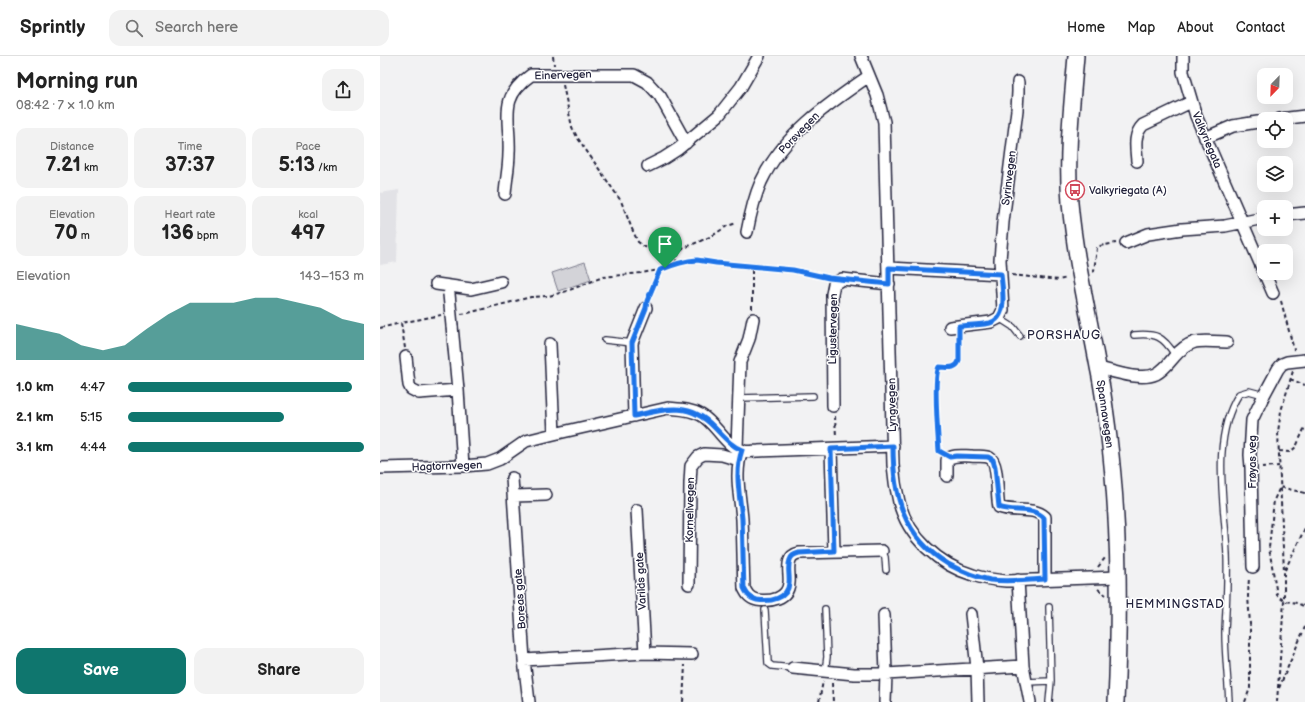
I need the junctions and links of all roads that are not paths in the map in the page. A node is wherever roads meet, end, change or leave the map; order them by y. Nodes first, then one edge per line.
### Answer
1 (759, 56) edge
2 (861, 56) edge
3 (1076, 56) edge
4 (1085, 56) edge
5 (1183, 56) edge
6 (869, 76) junction
7 (1018, 82) dead end
8 (1191, 102) junction
9 (1305, 116) edge
10 (1293, 117) edge
11 (1257, 121) edge
12 (1071, 128) junction
13 (1205, 138) junction
14 (686, 143) junction
15 (1137, 161) dead end
16 (648, 166) dead end
17 (505, 194) dead end
18 (1305, 212) edge
19 (1293, 214) edge
20 (1257, 219) edge
21 (1241, 222) junction
22 (748, 228) road end
23 (1126, 243) road end
24 (889, 268) junction
25 (1001, 274) junction
26 (501, 282) dead end
27 (436, 284) dead end
28 (889, 284) junction
29 (449, 290) junction
30 (1273, 293) road end
31 (646, 308) road end
32 (999, 318) junction
33 (753, 320) road end
34 (954, 326) road end
35 (1134, 335) dead end
36 (1020, 336) dead end
37 (605, 340) dead end
38 (1227, 342) dead end
39 (632, 343) junction
40 (550, 344) dead end
41 (1175, 355) junction
42 (406, 357) road end
43 (1301, 360) edge
44 (1099, 368) junction
45 (458, 390) junction
46 (1264, 394) junction
47 (813, 396) dead end
48 (739, 398) junction
49 (833, 406) road end
50 (634, 416) junction
51 (554, 434) junction
52 (893, 446) junction
53 (834, 449) junction
54 (739, 453) junction
55 (464, 466) junction
56 (380, 468) edge
57 (947, 476) dead end
58 (512, 478) dead end
59 (546, 495) dead end
60 (514, 496) junction
61 (637, 510) dead end
62 (834, 551) junction
63 (882, 551) joint
64 (1253, 567) road end
65 (886, 570) dead end
66 (1119, 577) junction
67 (1045, 579) junction
68 (1018, 580) junction
69 (689, 584) dead end
70 (1049, 607) dead end
71 (825, 609) dead end
72 (765, 610) dead end
73 (971, 614) dead end
74 (884, 615) dead end
75 (645, 652) junction
76 (689, 654) road end
77 (524, 660) junction
78 (1023, 666) junction
79 (794, 668) joint
80 (977, 668) junction
81 (828, 672) junction
82 (886, 674) junction
83 (1051, 681) junction
84 (1026, 682) junction
85 (529, 702) edge
86 (885, 702) edge
87 (978, 702) edge
88 (1030, 702) edge
89 (1050, 702) edge
90 (1116, 702) edge
91 (1229, 702) edge

1 - 14 street
2 - 6 street, Lyngvegen
3 - 12 main road, Spannavegen
4 - 12 main road, Spannavegen
5 - 8 street, Valkyriegata
6 - 22 street, Porsvegen
6 - 24 street, Lyngvegen
7 - 25 street, Syrinvegen
8 - 13 street, Valkyriegata
8 - 15 street
9 - 10 street
11 - 13 street
12 - 44 main road, Spannavegen
13 - 21 street, Valkyriegata
14 - 16 street
14 - 17 street, Einervegen
18 - 19 street
20 - 21 street
21 - 23 street
21 - 30 street, Valkyriegata
24 - 25 street
24 - 28 street, Lyngvegen
25 - 32 street, Syrinvegen
26 - 29 street
27 - 29 street
28 - 49 street, Ligustervegen
28 - 52 street, Lyngvegen
29 - 45 street, bridge
31 - 39 street
32 - 34 street
32 - 36 lane
33 - 48 street
35 - 41 lane
37 - 39 lane
38 - 41 street
39 - 50 street
40 - 51 street
41 - 44 street
42 - 45 street
43 - 46 street, Frøyas veg
44 - 66 main road, Spannavegen
45 - 55 street
46 - 64 street, Frøyas veg
46 - 91 lane
47 - 48 lane
48 - 54 street
50 - 51 street, Hagtornvegen
50 - 54 street, Hagtornvegen
51 - 55 street, Hagtornvegen
52 - 53 street
52 - 68 street, Lyngvegen
53 - 54 street
53 - 62 street
54 - 62 street
54 - 69 street, Kornellvegen
55 - 56 street, Hagtornvegen
57 - 67 street
58 - 60 street, Boreas gate
59 - 60 street
60 - 77 street, Boreas gate
61 - 75 street, Varilds gate
62 - 63 street
63 - 65 lane
66 - 67 street, Lyngvegen
66 - 90 main road, Spannavegen
67 - 68 street, Lyngvegen
68 - 78 street
70 - 83 lane
71 - 81 lane
72 - 79 lane
73 - 80 street
74 - 82 street
75 - 76 street
75 - 77 street
77 - 85 street, Boreas gate
78 - 80 street
78 - 84 street
79 - 81 street
80 - 82 street
80 - 87 street
81 - 82 street
82 - 86 street
83 - 84 lane
83 - 89 lane
84 - 88 street

